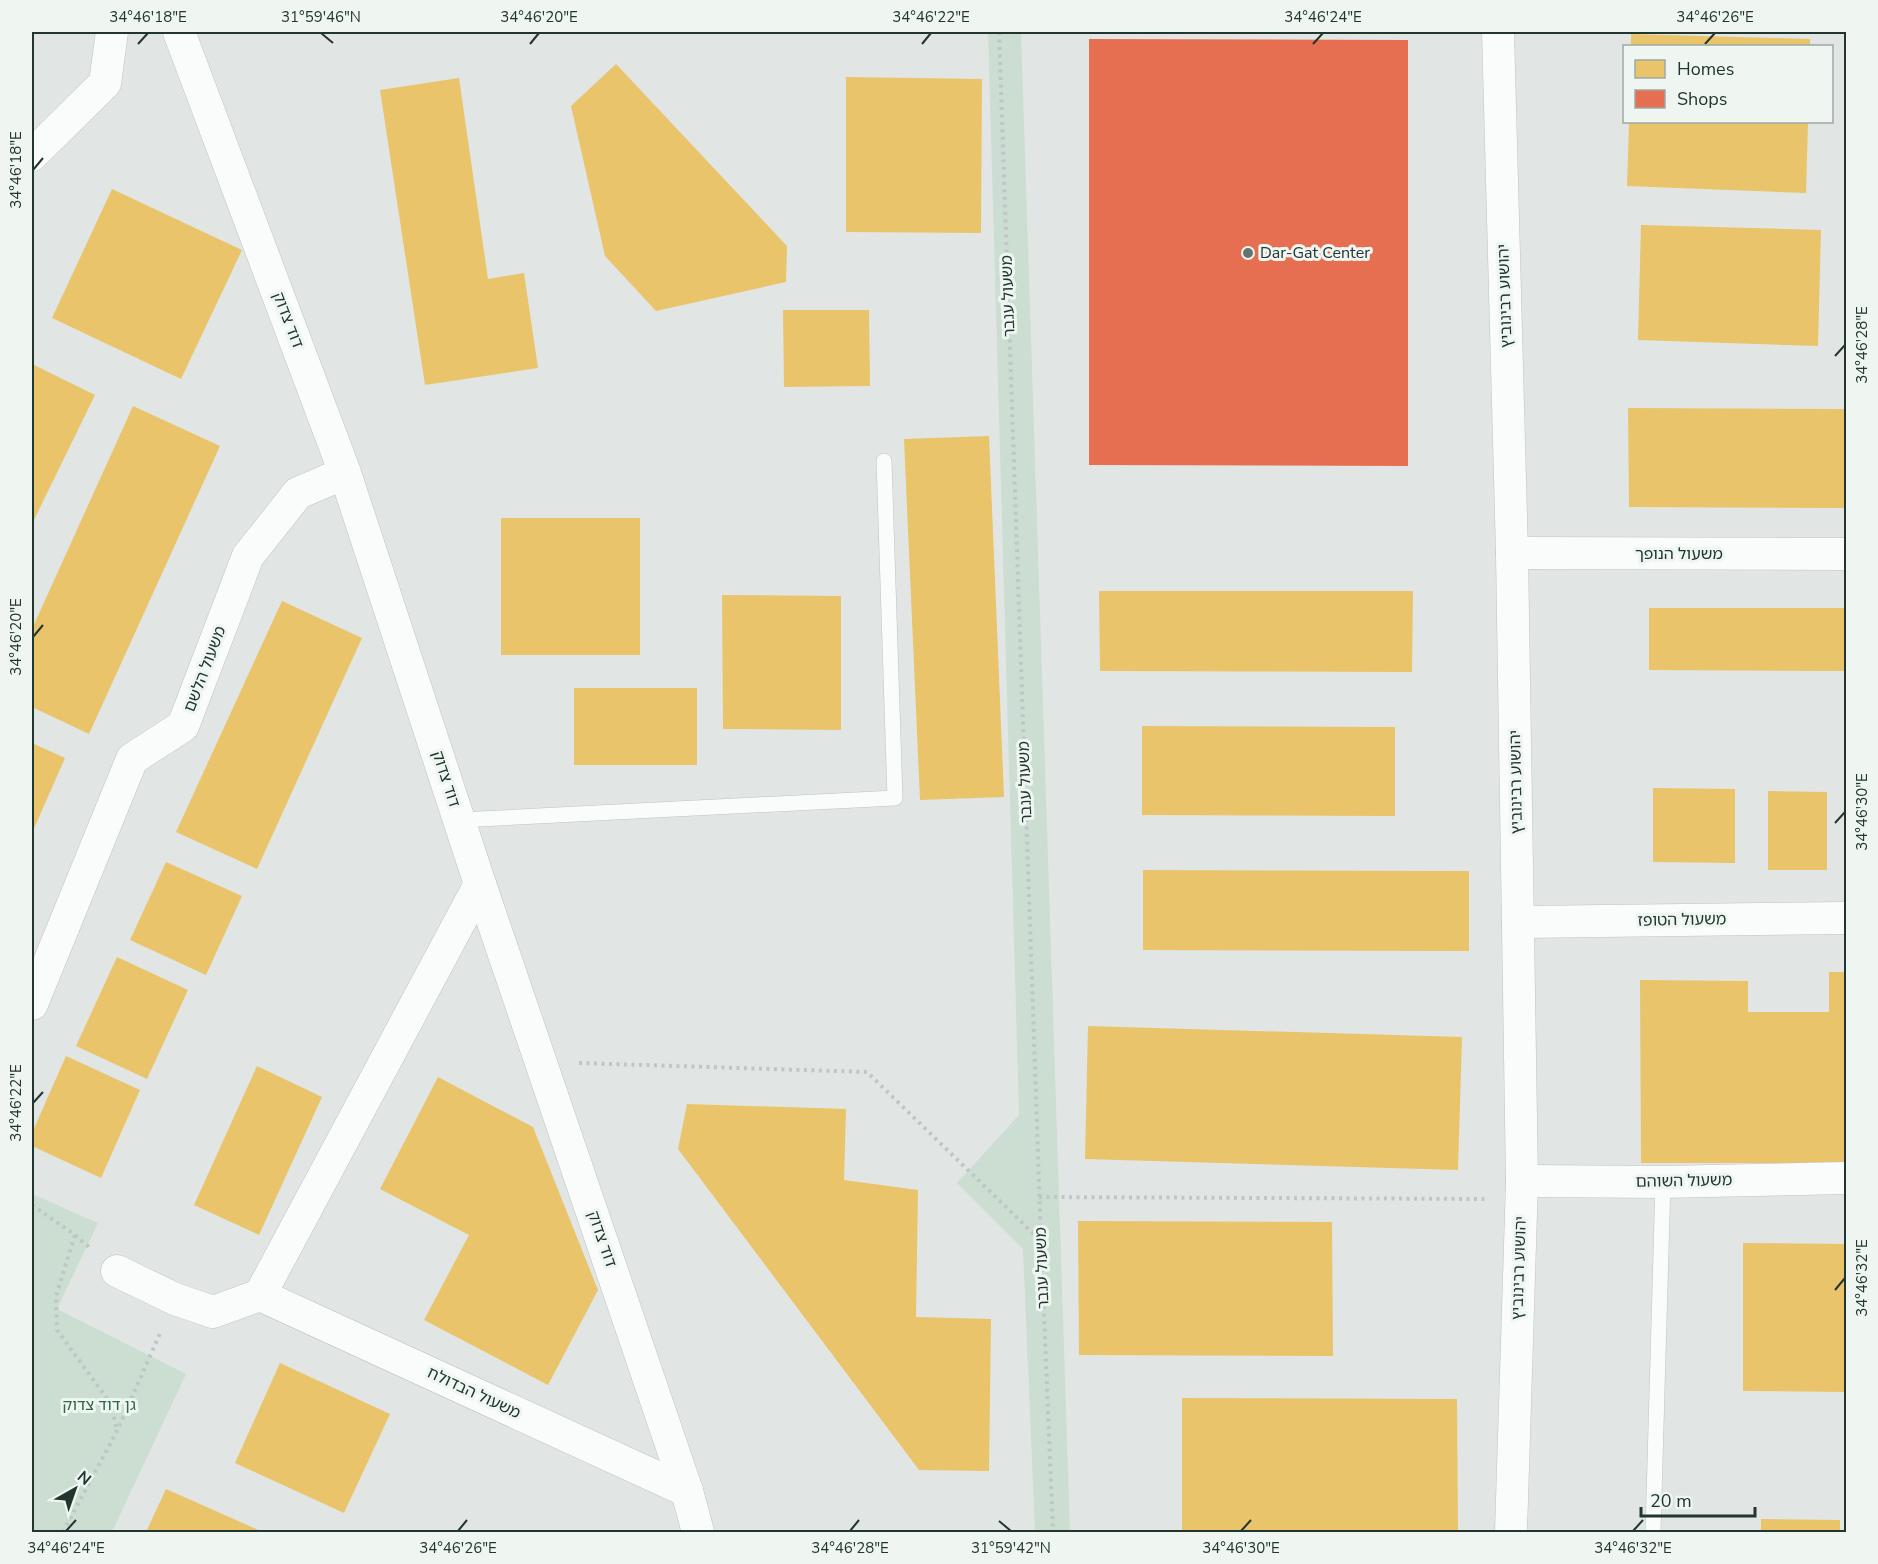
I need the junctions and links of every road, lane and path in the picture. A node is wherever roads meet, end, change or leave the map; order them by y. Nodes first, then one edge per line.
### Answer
1 (112, 32) edge
2 (179, 32) edge
3 (999, 32) edge
4 (1498, 32) edge
5 (32, 155) edge
6 (884, 461) dead end
7 (345, 473) junction
8 (1512, 554) junction
9 (1846, 554) edge
10 (459, 820) junction
11 (480, 884) junction
12 (1846, 918) edge
13 (1518, 922) junction
14 (35, 987) edge
15 (543, 1062) junction
16 (1846, 1178) edge
17 (1663, 1182) junction
18 (1521, 1190) junction
19 (1039, 1197) junction
20 (32, 1205) edge
21 (1041, 1240) junction
22 (117, 1271) dead end
23 (260, 1295) junction
24 (175, 1299) junction
25 (117, 1431) junction
26 (687, 1491) junction
27 (63, 1533) edge
28 (698, 1533) edge
29 (1053, 1533) edge
30 (1511, 1533) edge
31 (1653, 1533) edge

1 - 5 street
2 - 7 street, דוד צדוק
3 - 19 path, משעול ענבר
4 - 8 street, יהושוע רבינוביץ
6 - 10 lane
7 - 10 street, דוד צדוק
7 - 14 street, משעול הלשם
8 - 9 street, משעול הנופך
8 - 13 street, יהושוע רבינוביץ
10 - 11 street, דוד צדוק
11 - 15 street, דוד צדוק
11 - 23 street
12 - 13 street, משעול הטופז
13 - 18 street, יהושוע רבינוביץ
15 - 21 path
15 - 26 street, דוד צדוק
16 - 17 street, משעול השוהם
17 - 18 street, משעול השוהם
17 - 31 lane
18 - 19 path
18 - 30 street, יהושוע רבינוביץ
19 - 21 path, משעול ענבר
20 - 25 path
21 - 29 path, משעול ענבר
22 - 24 street
23 - 24 street
23 - 26 street, משעול הבדולח
24 - 25 path
25 - 27 path
26 - 28 street, דוד צדוק

